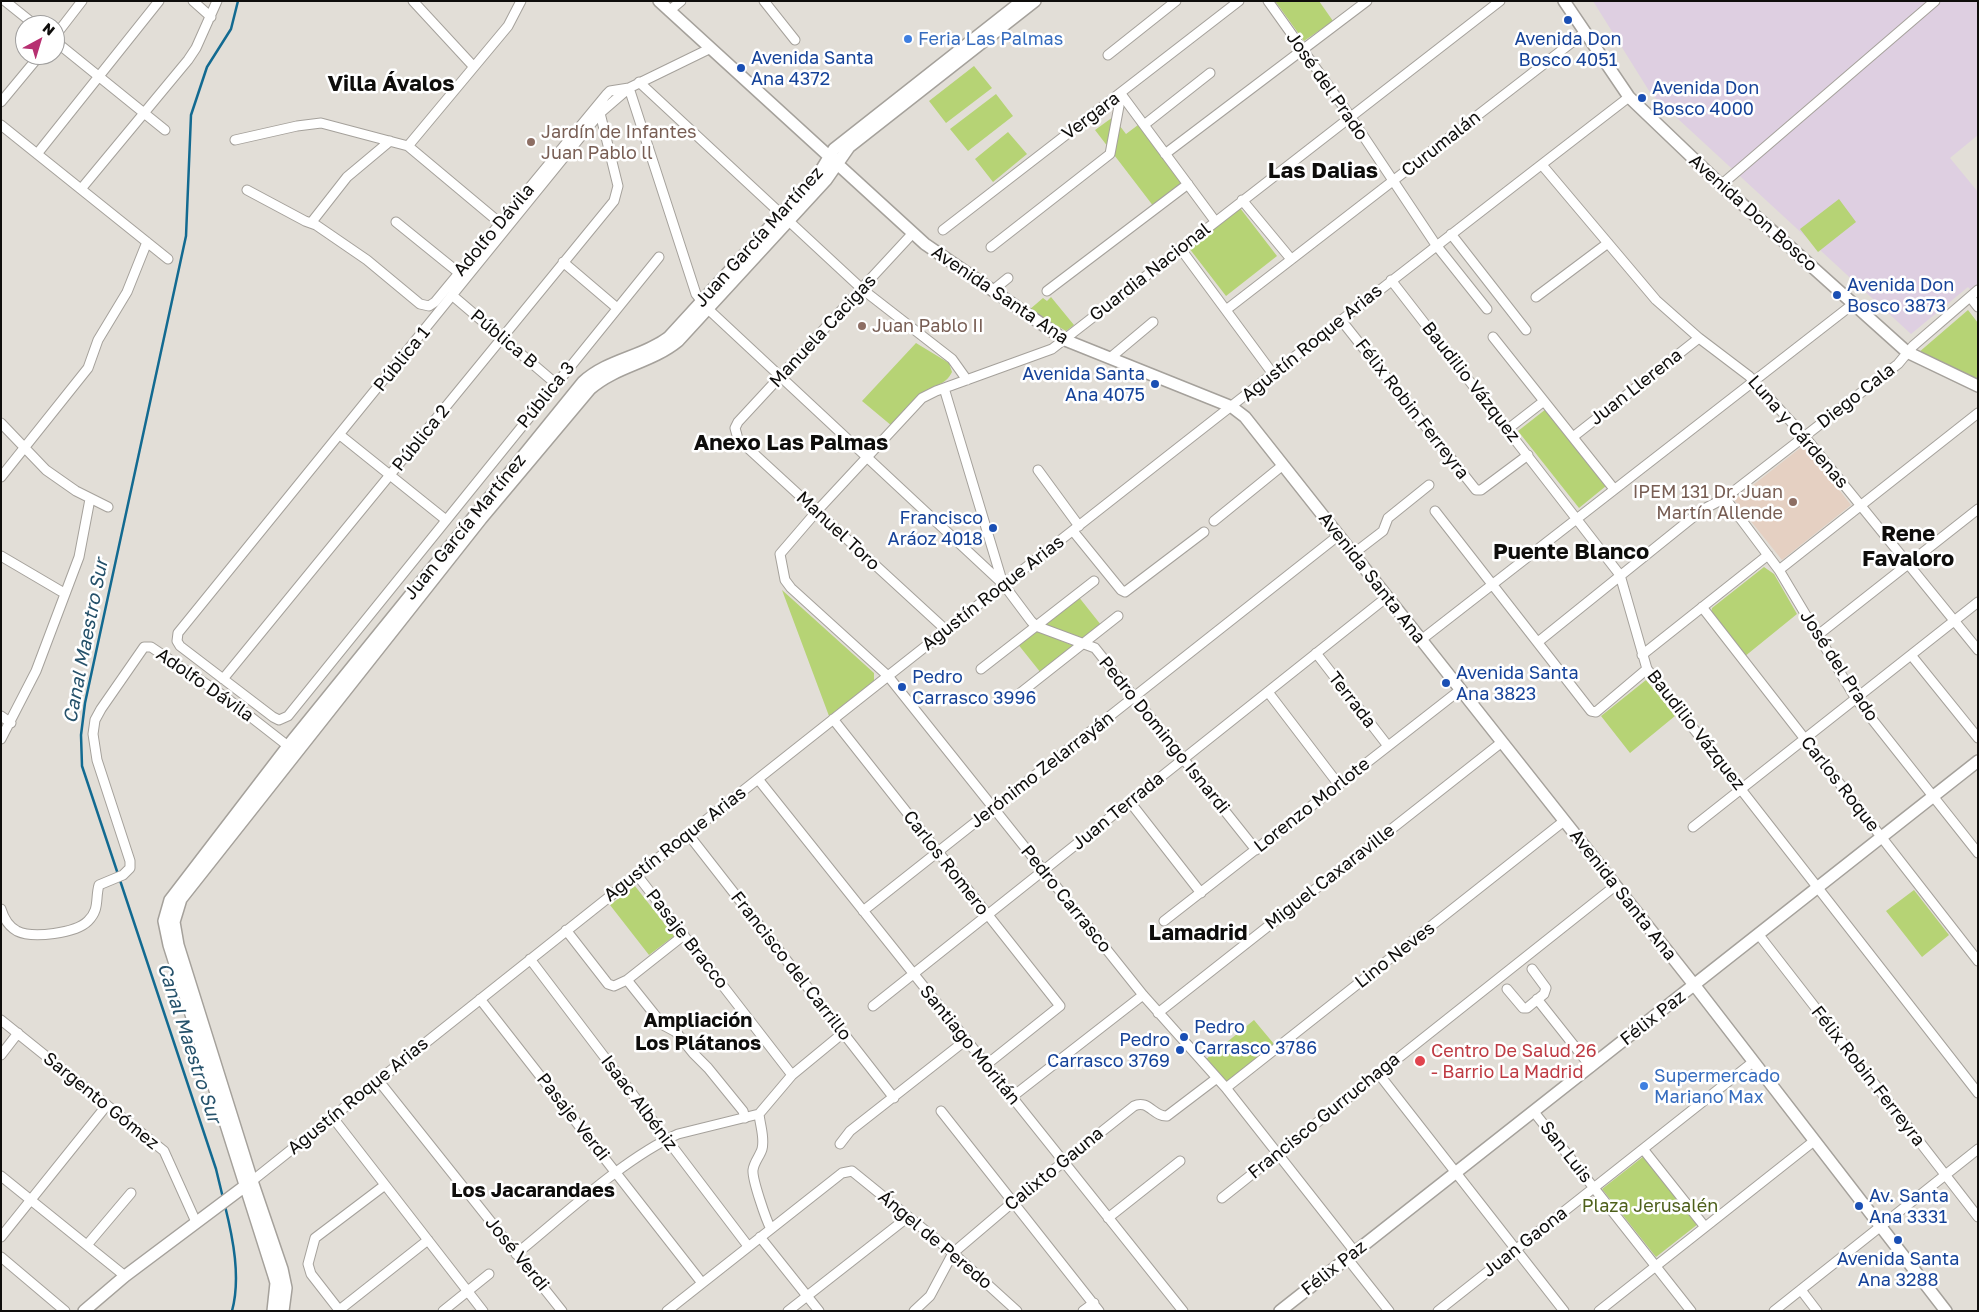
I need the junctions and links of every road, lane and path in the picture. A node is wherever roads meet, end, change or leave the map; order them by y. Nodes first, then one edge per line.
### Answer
1 (6, 1) edge
2 (82, 1) edge
3 (160, 1) edge
4 (193, 1) edge
5 (217, 1) edge
6 (413, 1) edge
7 (521, 1) edge
8 (659, 1) edge
9 (681, 1) edge
10 (764, 1) edge
11 (1022, 1) edge
12 (1035, 1) edge
13 (1176, 1) edge
14 (1239, 1) edge
15 (1268, 1) edge
16 (1367, 1) edge
17 (1500, 1) edge
18 (1564, 1) edge
19 (1935, 1) edge
20 (669, 10) junction
21 (23, 15) edge
22 (211, 17) junction
23 (65, 23) edge
24 (1584, 33) junction
25 (795, 40) dead end
26 (65, 49) edge
27 (709, 49) junction
28 (1302, 50) junction
29 (1108, 55) dead end
30 (32, 65) edge
31 (474, 67) junction
32 (1210, 73) dead end
33 (99, 77) junction
34 (639, 82) junction
35 (629, 88) junction
36 (1117, 97) junction
37 (1629, 97) junction
38 (1, 102) edge
39 (143, 113) junction
40 (600, 113) junction
41 (1350, 116) junction
42 (1, 125) edge
43 (1144, 125) junction
44 (165, 130) dead end
45 (235, 140) dead end
46 (390, 141) junction
47 (408, 146) junction
48 (37, 154) junction
49 (1166, 154) junction
50 (832, 161) junction
51 (1542, 164) junction
52 (1393, 181) junction
53 (1188, 184) junction
54 (1721, 185) junction
55 (81, 189) junction
56 (247, 190) dead end
57 (1242, 200) junction
58 (784, 218) junction
59 (1215, 221) junction
60 (396, 222) dead end
61 (311, 223) junction
62 (500, 223) junction
63 (943, 230) dead end
64 (912, 234) junction
65 (1450, 234) junction
66 (147, 242) junction
67 (1608, 243) junction
68 (1436, 245) junction
69 (991, 247) dead end
70 (1180, 248) junction
71 (659, 257) dead end
72 (168, 259) dead end
73 (1291, 260) junction
74 (564, 262) junction
75 (459, 273) junction
76 (1008, 278) dead end
77 (1392, 280) junction
78 (862, 289) junction
79 (1978, 290) edge
80 (992, 291) junction
81 (1047, 291) dead end
82 (453, 296) junction
83 (1970, 297) junction
84 (1536, 298) dead end
85 (1853, 304) junction
86 (705, 305) junction
87 (1978, 307) edge
88 (617, 308) junction
89 (1487, 309) dead end
90 (1226, 310) junction
91 (1341, 320) junction
92 (1153, 322) dead end
93 (1526, 330) dead end
94 (1493, 336) dead end
95 (503, 338) junction
96 (1699, 338) junction
97 (1065, 340) junction
98 (1908, 352) junction
99 (1110, 358) junction
100 (1273, 374) junction
101 (781, 376) junction
102 (967, 380) junction
103 (1753, 380) junction
104 (555, 382) junction
105 (1978, 386) edge
106 (944, 388) junction
107 (1544, 401) junction
108 (1232, 407) junction
109 (1978, 413) edge
110 (1, 423) edge
111 (735, 428) joint
112 (1508, 429) junction
113 (340, 435) junction
114 (1805, 436) junction
115 (1573, 437) junction
116 (26, 446) junction
117 (1528, 455) junction
118 (867, 457) junction
119 (1283, 465) junction
120 (1038, 470) dead end
121 (390, 475) junction
122 (1, 477) edge
123 (1429, 485) dead end
124 (1614, 489) junction
125 (1725, 498) junction
126 (90, 499) junction
127 (1861, 504) junction
128 (108, 506) dead end
129 (1978, 509) edge
130 (817, 511) junction
131 (1435, 511) dead end
132 (1577, 518) junction
133 (446, 520) junction
134 (1214, 521) dead end
135 (1076, 528) junction
136 (1204, 532) dead end
137 (1339, 535) junction
138 (781, 551) joint
139 (1353, 554) junction
140 (1768, 555) junction
141 (1, 556) edge
142 (1908, 564) junction
143 (1779, 570) junction
144 (1620, 576) junction
145 (1094, 581) dead end
146 (1004, 585) junction
147 (1493, 585) junction
148 (64, 593) junction
149 (1387, 597) junction
150 (1978, 602) edge
151 (1702, 607) junction
152 (1118, 616) dead end
153 (1955, 620) junction
154 (1036, 626) junction
155 (946, 630) junction
156 (1818, 636) junction
157 (1422, 640) junction
158 (1538, 642) junction
159 (1083, 643) junction
160 (1978, 650) edge
161 (1316, 653) junction
162 (1642, 655) junction
163 (1911, 655) junction
164 (981, 669) dead end
165 (1647, 669) junction
166 (888, 676) junction
167 (223, 679) junction
168 (1460, 690) junction
169 (1268, 692) junction
170 (1019, 694) dead end
171 (1133, 698) junction
172 (1856, 699) junction
173 (1, 716) edge
174 (833, 719) junction
175 (11, 723) junction
176 (1978, 738) edge
177 (1, 739) edge
178 (1805, 739) junction
179 (1502, 742) junction
180 (288, 746) junction
181 (1388, 746) junction
182 (1183, 760) junction
183 (1978, 761) edge
184 (758, 779) junction
185 (1339, 785) junction
186 (1741, 790) junction
187 (1933, 796) junction
188 (1130, 802) junction
189 (994, 808) junction
190 (1564, 821) junction
191 (1692, 827) dead end
192 (688, 834) junction
193 (1881, 838) junction
194 (1256, 850) junction
195 (937, 852) junction
196 (1978, 854) edge
197 (1044, 870) junction
198 (637, 874) junction
199 (1615, 886) junction
200 (1819, 888) junction
201 (1200, 893) junction
202 (1, 910) edge
203 (863, 912) junction
204 (987, 916) junction
205 (1164, 921) dead end
206 (566, 930) junction
207 (684, 935) junction
208 (1759, 935) junction
209 (530, 959) junction
210 (1978, 961) edge
211 (1532, 969) dead end
212 (913, 975) junction
213 (627, 980) junction
214 (1694, 986) junction
215 (1508, 989) dead end
216 (1143, 995) junction
217 (480, 999) junction
218 (1537, 999) junction
219 (872, 1006) dead end
220 (1158, 1013) junction
221 (1, 1020) edge
222 (18, 1033) junction
223 (843, 1033) junction
224 (966, 1040) junction
225 (1, 1055) edge
226 (1753, 1062) junction
227 (986, 1065) junction
228 (1591, 1067) junction
229 (1378, 1073) junction
230 (792, 1075) junction
231 (1217, 1078) junction
232 (378, 1080) junction
233 (1226, 1088) junction
234 (1978, 1092) edge
235 (1012, 1097) junction
236 (894, 1098) junction
237 (107, 1105) junction
238 (941, 1111) dead end
239 (1534, 1112) junction
240 (759, 1114) junction
241 (745, 1118) junction
242 (337, 1123) dead end
243 (667, 1139) junction
244 (1814, 1141) junction
245 (840, 1144) dead end
246 (1643, 1149) junction
247 (1978, 1149) edge
248 (1278, 1153) junction
249 (1180, 1161) dead end
250 (1064, 1162) junction
251 (616, 1173) junction
252 (1456, 1173) junction
253 (1945, 1175) junction
254 (1, 1176) edge
255 (248, 1184) junction
256 (385, 1185) junction
257 (1594, 1188) junction
258 (131, 1193) dead end
259 (1222, 1198) dead end
260 (30, 1200) junction
261 (1013, 1202) junction
262 (908, 1217) junction
263 (1978, 1217) edge
264 (1108, 1218) junction
265 (196, 1222) junction
266 (1880, 1226) junction
267 (1705, 1227) junction
268 (771, 1229) junction
269 (1, 1237) edge
270 (760, 1237) junction
271 (428, 1240) junction
272 (87, 1245) junction
273 (748, 1246) junction
274 (1516, 1249) junction
275 (952, 1253) junction
276 (516, 1254) junction
277 (1351, 1255) junction
278 (1, 1257) edge
279 (1656, 1266) junction
280 (489, 1274) dead end
281 (125, 1276) junction
282 (702, 1283) junction
283 (1801, 1290) junction
284 (468, 1291) junction
285 (807, 1296) junction
286 (1096, 1307) edge
287 (338, 1310) edge
288 (65, 1311) edge
289 (84, 1311) edge
290 (273, 1311) edge
291 (283, 1311) edge
292 (443, 1311) edge
293 (483, 1311) edge
294 (562, 1311) edge
295 (668, 1311) edge
296 (788, 1311) edge
297 (819, 1311) edge
298 (914, 1311) edge
299 (1017, 1311) edge
300 (1083, 1311) edge
301 (1183, 1311) edge
302 (1280, 1311) edge
303 (1389, 1311) edge
304 (1438, 1311) edge
305 (1564, 1311) edge
306 (1599, 1311) edge
307 (1690, 1311) edge
308 (1774, 1311) edge
309 (1817, 1311) edge
310 (1946, 1311) edge

1 - 21 street
2 - 23 street
3 - 33 street
4 - 22 street
5 - 22 street
6 - 31 street
7 - 31 street
8 - 20 main road, Avenida Santa Ana
9 - 20 street
10 - 25 street
11 - 50 main road, Juan García Martínez
12 - 50 main road, Juan García Martínez
13 - 29 street
14 - 36 street, Vergara
15 - 28 street, José del Prado
16 - 28 street
17 - 41 street, Guardia Nacional
18 - 24 main road, Avenida Don Bosco
19 - 54 street
20 - 27 main road, Avenida Santa Ana
22 - 39 street
24 - 37 main road, Avenida Don Bosco
24 - 52 street, Curumalán
26 - 33 street
27 - 34 street, Adolfo Dávila
27 - 50 main road, Avenida Santa Ana
28 - 41 street, José del Prado
28 - 49 street
30 - 38 street
31 - 47 street
32 - 43 street
33 - 39 street
33 - 48 street
34 - 35 street, Adolfo Dávila
34 - 58 street
35 - 40 street, Pública 1
35 - 62 street, Adolfo Dávila
35 - 86 street
36 - 43 street
36 - 63 street, Vergara
36 - 69 street
37 - 51 street, Agustín Roque Arias
37 - 54 main road, Avenida Don Bosco
39 - 44 street
39 - 55 street
40 - 74 street, Pública 2
40 - 82 street, Pública 1
41 - 52 street, José del Prado
41 - 57 street, Guardia Nacional
42 - 48 street
43 - 49 street
45 - 46 street
46 - 47 street
46 - 61 street
47 - 62 street
48 - 55 street
49 - 53 street
50 - 58 main road, Juan García Martínez
50 - 64 main road, Avenida Santa Ana
51 - 65 street, Agustín Roque Arias
51 - 67 street, Luna y Cárdenas
52 - 68 street, José del Prado
52 - 73 street, Curumalán
53 - 59 street
53 - 81 street
54 - 85 main road, Avenida Don Bosco
55 - 66 street
56 - 61 street
57 - 59 street, Guardia Nacional
57 - 73 street
58 - 78 street
58 - 86 main road, Juan García Martínez
59 - 70 street, Guardia Nacional
60 - 75 street
61 - 75 street, Adolfo Dávila
62 - 75 street, Adolfo Dávila
64 - 78 street, Manuela Cacigas
64 - 80 main road, Avenida Santa Ana
65 - 68 street, Agustín Roque Arias
65 - 93 street
66 - 72 street
66 - 116 street
67 - 84 street
67 - 96 street, Luna y Cárdenas
68 - 77 street, Agustín Roque Arias
68 - 89 street, José del Prado
70 - 90 street
70 - 97 street, Guardia Nacional
71 - 88 street, Pública 3
73 - 90 street, Curumalán
74 - 88 street
74 - 95 street, Pública 2
76 - 80 street
77 - 91 street, Agustín Roque Arias
77 - 112 street, Baudilio Vázquez
78 - 101 street, Manuela Cacigas
78 - 102 street
79 - 83 street, Diego Cala
80 - 97 main road, Avenida Santa Ana
82 - 95 street, Pública B
82 - 113 street, Pública 1
83 - 87 street
83 - 98 street, Diego Cala
85 - 98 main road, Avenida Don Bosco
85 - 103 street
86 - 101 street
86 - 180 main road, Juan García Martínez
86 - 255 main road, Juan García Martínez
88 - 104 street, Pública 3
90 - 100 street
91 - 100 street, Agustín Roque Arias
91 - 117 street, Félix Robin Ferreyra
92 - 99 street
94 - 107 street
95 - 104 street, Pública B
95 - 121 street, Pública 2
96 - 103 street, Luna y Cárdenas
96 - 115 street, Juan Llerena
97 - 99 main road, Avenida Santa Ana
97 - 102 street, Guardia Nacional
98 - 105 main road, Avenida Don Bosco
98 - 114 street, Diego Cala
99 - 108 main road, Avenida Santa Ana
100 - 108 street, Agustín Roque Arias
101 - 111 street, Manuela Cacigas
101 - 118 street
102 - 106 street, Guardia Nacional
103 - 114 street, Luna y Cárdenas
103 - 124 street
104 - 133 street, Pública 3
106 - 118 street, Guardia Nacional
106 - 146 street
107 - 112 street
107 - 115 street
108 - 119 main road, Avenida Santa Ana
108 - 135 street, Agustín Roque Arias
109 - 127 street
110 - 116 street
111 - 130 street, Manuel Toro
112 - 117 street, Baudilio Vázquez
113 - 121 street
113 - 167 street, Pública 1
114 - 125 street, Diego Cala
114 - 127 street, Luna y Cárdenas
115 - 124 street
116 - 122 street
116 - 126 street
117 - 132 street, Baudilio Vázquez
118 - 130 street, Guardia Nacional
118 - 146 street
119 - 134 street
119 - 137 main road, Avenida Santa Ana
120 - 135 street
121 - 133 street
121 - 167 street, Pública 2
123 - 139 street
124 - 132 street
125 - 140 street, José del Prado
125 - 144 street, Diego Cala
126 - 128 street
126 - 148 street
127 - 142 street, Luna y Cárdenas
127 - 143 street
129 - 142 street
130 - 138 street, Guardia Nacional
130 - 155 street, Manuel Toro
131 - 147 street
132 - 144 street, Baudilio Vázquez
132 - 147 street
133 - 167 street, Pública 3
135 - 136 street
135 - 146 street, Agustín Roque Arias
137 - 139 main road, Avenida Santa Ana
137 - 171 street, Jerónimo Zelarrayán
138 - 166 street, Pedro Carrasco
139 - 149 main road, Avenida Santa Ana
140 - 143 street, José del Prado
140 - 151 street
141 - 148 street
142 - 153 street, Luna y Cárdenas
142 - 156 street
143 - 156 street, José del Prado
144 - 158 street, Diego Cala
144 - 162 street, Baudilio Vázquez
145 - 154 street
146 - 154 street
146 - 155 street, Agustín Roque Arias
147 - 157 street
147 - 158 street
148 - 175 street
149 - 157 main road, Avenida Santa Ana
149 - 161 street, Juan Terrada
150 - 153 street
151 - 162 street
151 - 178 street, Carlos Roque
152 - 159 street
153 - 160 street, Luna y Cárdenas
153 - 163 street
154 - 159 street, Pedro Domingo Isnardi
154 - 164 street
155 - 166 street, Agustín Roque Arias
156 - 172 street, José del Prado
157 - 168 main road, Avenida Santa Ana
158 - 165 street
159 - 170 street
159 - 171 street, Pedro Domingo Isnardi
161 - 169 street, Juan Terrada
161 - 181 street, Terrada
162 - 165 street, Baudilio Vázquez
163 - 172 street
163 - 176 street
165 - 186 street, Baudilio Vázquez
166 - 174 street, Agustín Roque Arias
166 - 189 street, Pedro Carrasco
168 - 179 main road, Avenida Santa Ana
168 - 181 street, Lorenzo Morlote
169 - 182 street, Juan Terrada
169 - 185 street
171 - 182 street, Pedro Domingo Isnardi
171 - 189 street, Jerónimo Zelarrayán
172 - 178 street
172 - 187 street, José del Prado
173 - 175 street
174 - 184 street, Agustín Roque Arias
174 - 195 street, Carlos Romero
175 - 177 street
178 - 186 street
178 - 193 street, Carlos Roque
179 - 190 main road, Avenida Santa Ana
179 - 220 street, Miguel Caxaraville
180 - 202 street, Adolfo Dávila
180 - 255 main road, Juan García Martínez
181 - 185 street, Lorenzo Morlote
182 - 188 street, Juan Terrada
182 - 194 street, Pedro Domingo Isnardi
183 - 187 main road, Félix Paz
184 - 192 street, Agustín Roque Arias
184 - 203 street, Santiago Moritán
185 - 194 street, Lorenzo Morlote
186 - 191 street
186 - 200 street, Baudilio Vázquez
187 - 193 main road, Félix Paz
187 - 196 street, José del Prado
188 - 197 street, Juan Terrada
188 - 201 street
189 - 195 street, Jerónimo Zelarrayán
189 - 197 street, Pedro Carrasco
190 - 199 main road, Avenida Santa Ana
190 - 233 street, Lino Neves
192 - 198 street, Agustín Roque Arias
192 - 223 street, Francisco del Carrillo
193 - 200 main road, Félix Paz
193 - 210 street, Carlos Roque
194 - 201 street, Lorenzo Morlote
195 - 203 street, Jerónimo Zelarrayán
195 - 204 street, Carlos Romero
197 - 204 street, Juan Terrada
197 - 216 street, Pedro Carrasco
198 - 206 street, Agustín Roque Arias
198 - 207 street, Pasaje Bracco
199 - 214 main road, Avenida Santa Ana
199 - 229 street, Francisco Gurruchaga
200 - 208 main road, Félix Paz
200 - 234 street, Baudilio Vázquez
201 - 205 street, Lorenzo Morlote
203 - 212 street, Santiago Moritán
204 - 212 street, Juan Terrada
204 - 227 street, Carlos Romero
206 - 209 street, Agustín Roque Arias
206 - 213 street
207 - 213 street
207 - 230 street, Pasaje Bracco
208 - 214 main road, Félix Paz
208 - 253 street, Félix Robin Ferreyra
209 - 217 street, Agustín Roque Arias
209 - 243 street, Isaac Albéniz
211 - 218 street
212 - 219 street, Juan Terrada
212 - 224 street, Santiago Moritán
213 - 241 street
214 - 226 main road, Avenida Santa Ana
214 - 228 main road, Félix Paz
215 - 218 street
216 - 220 street, Pedro Carrasco
216 - 235 street
217 - 232 street, Agustín Roque Arias
217 - 251 street, Pasaje Verdi
218 - 228 street
220 - 231 street, Pedro Carrasco
221 - 222 street, Sargento Gómez
222 - 225 street
222 - 237 street, Sargento Gómez
223 - 230 street
223 - 236 street, Francisco del Carrillo
224 - 227 street, Santiago Moritán
224 - 236 street
226 - 244 main road, Avenida Santa Ana
226 - 246 street, Juan Gaona
227 - 235 street, Santiago Moritán
228 - 239 main road, Félix Paz
229 - 248 street, Francisco Gurruchaga
229 - 252 street
230 - 240 street
231 - 233 street, Pedro Carrasco
231 - 250 street, Calixto Gauna
232 - 255 street, Agustín Roque Arias
232 - 276 street, José Verdi
233 - 248 street, Pedro Carrasco
235 - 250 street, Santiago Moritán
236 - 245 street
237 - 260 street
237 - 265 street, Sargento Gómez
238 - 261 street
239 - 252 main road, Félix Paz
239 - 257 street, San Luis
240 - 241 street
240 - 268 street
241 - 243 street
242 - 256 street
243 - 251 street
243 - 273 street, Isaac Albéniz
244 - 266 main road, Avenida Santa Ana
244 - 267 street
246 - 257 street, Juan Gaona
246 - 267 street
247 - 253 street
248 - 259 street, Francisco Gurruchaga
248 - 277 street, Pedro Carrasco
249 - 264 street
250 - 261 street, Calixto Gauna
250 - 264 street, Santiago Moritán
251 - 276 street
251 - 282 street, Pasaje Verdi
252 - 274 street
252 - 277 main road, Félix Paz
253 - 263 street, Félix Robin Ferreyra
253 - 266 street
254 - 260 street
255 - 265 main road
255 - 290 main road
255 - 291 main road
256 - 271 street
256 - 287 street
257 - 274 street, Juan Gaona
257 - 279 street, San Luis
258 - 272 street
260 - 269 street
260 - 272 street
261 - 275 street, Calixto Gauna
261 - 286 street
262 - 268 street, Ángel de Peredo
262 - 275 street, Ángel de Peredo
262 - 285 street
264 - 301 street, Santiago Moritán
265 - 281 main road
266 - 283 street
266 - 310 main road, Avenida Santa Ana
267 - 279 street
268 - 270 street
270 - 273 street
270 - 285 street
271 - 284 street
271 - 287 street
272 - 281 street
273 - 282 street
274 - 304 street, Juan Gaona
274 - 305 street
275 - 298 street, Calixto Gauna
275 - 299 street, Ángel de Peredo
276 - 294 street, José Verdi
277 - 302 main road, Félix Paz
277 - 303 street, Pedro Carrasco
278 - 288 street
279 - 306 street
279 - 307 street, San Luis
280 - 284 street
281 - 289 main road
282 - 295 street
283 - 308 street
283 - 309 street
284 - 292 street
284 - 293 street
285 - 296 street
285 - 297 street
286 - 300 street

